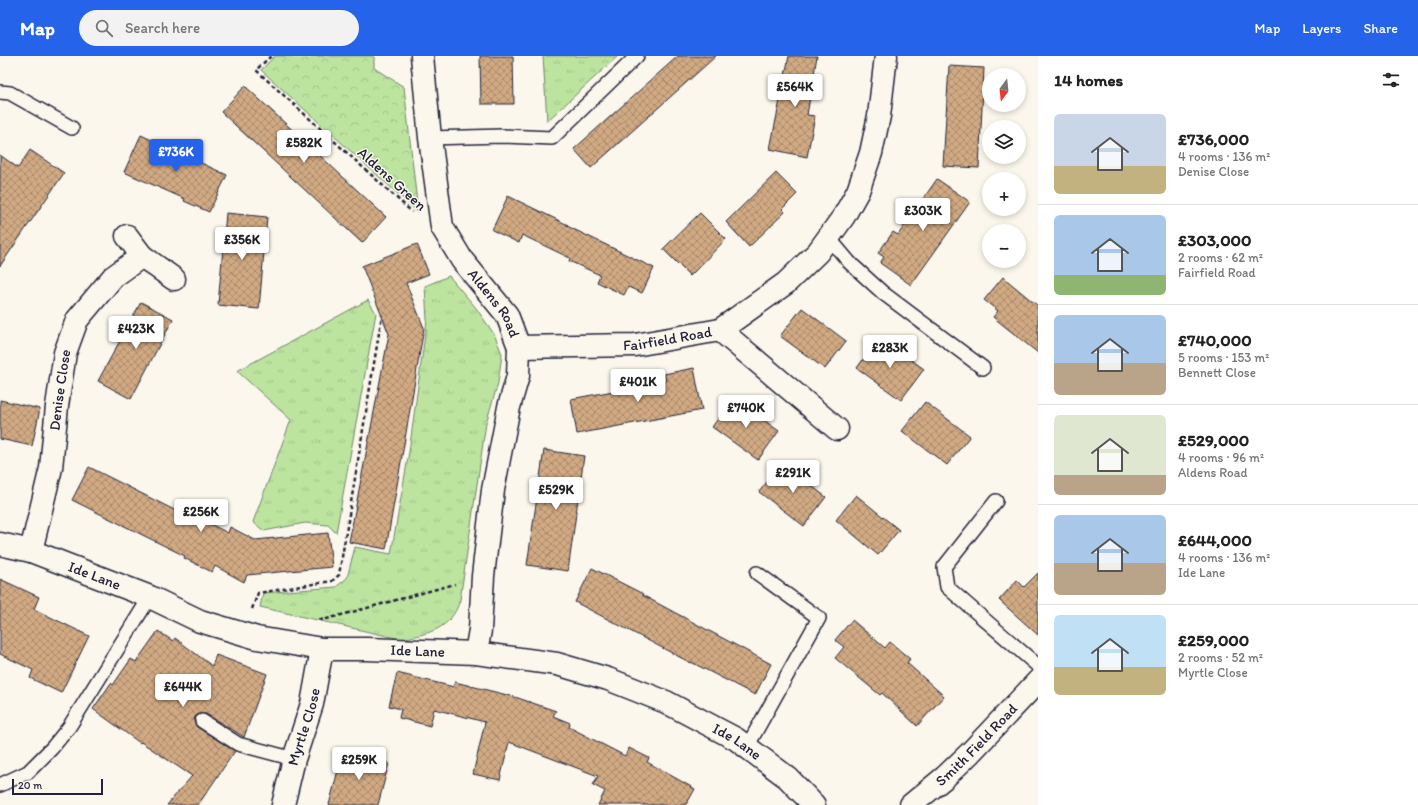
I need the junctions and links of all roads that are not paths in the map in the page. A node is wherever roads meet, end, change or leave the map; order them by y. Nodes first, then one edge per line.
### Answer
1 (422, 56) edge
2 (637, 56) edge
3 (886, 56) edge
4 (0, 92) edge
5 (72, 128) dead end
6 (430, 138) junction
7 (127, 236) dead end
8 (828, 237) junction
9 (142, 256) junction
10 (174, 279) dead end
11 (720, 330) junction
12 (519, 346) junction
13 (983, 368) dead end
14 (837, 429) dead end
15 (996, 501) dead end
16 (0, 544) edge
17 (31, 551) junction
18 (757, 574) dead end
19 (150, 597) junction
20 (322, 649) junction
21 (476, 653) junction
22 (1038, 666) edge
23 (1038, 681) edge
24 (202, 722) dead end
25 (747, 747) junction
26 (294, 759) junction
27 (0, 785) edge
28 (283, 805) edge
29 (814, 805) edge
30 (911, 805) edge

1 - 6 street, Aldens Road
2 - 6 lane
3 - 8 street, Fairfield Road
4 - 5 lane
6 - 12 street, Aldens Road
7 - 9 street
8 - 11 street, Fairfield Road
8 - 13 lane
9 - 10 street
9 - 17 street, Denise Close
11 - 12 street, Fairfield Road
11 - 14 street
12 - 21 street, Aldens Road
15 - 22 lane
16 - 17 street, Ide Lane
17 - 19 street, Ide Lane
18 - 25 lane
19 - 20 street, Ide Lane
19 - 27 lane
20 - 21 street, Ide Lane
20 - 26 street, Myrtle Close
21 - 25 street, Ide Lane
23 - 30 street, Smith Field Road
24 - 26 lane
25 - 29 street, Ide Lane
26 - 28 street, Myrtle Close

